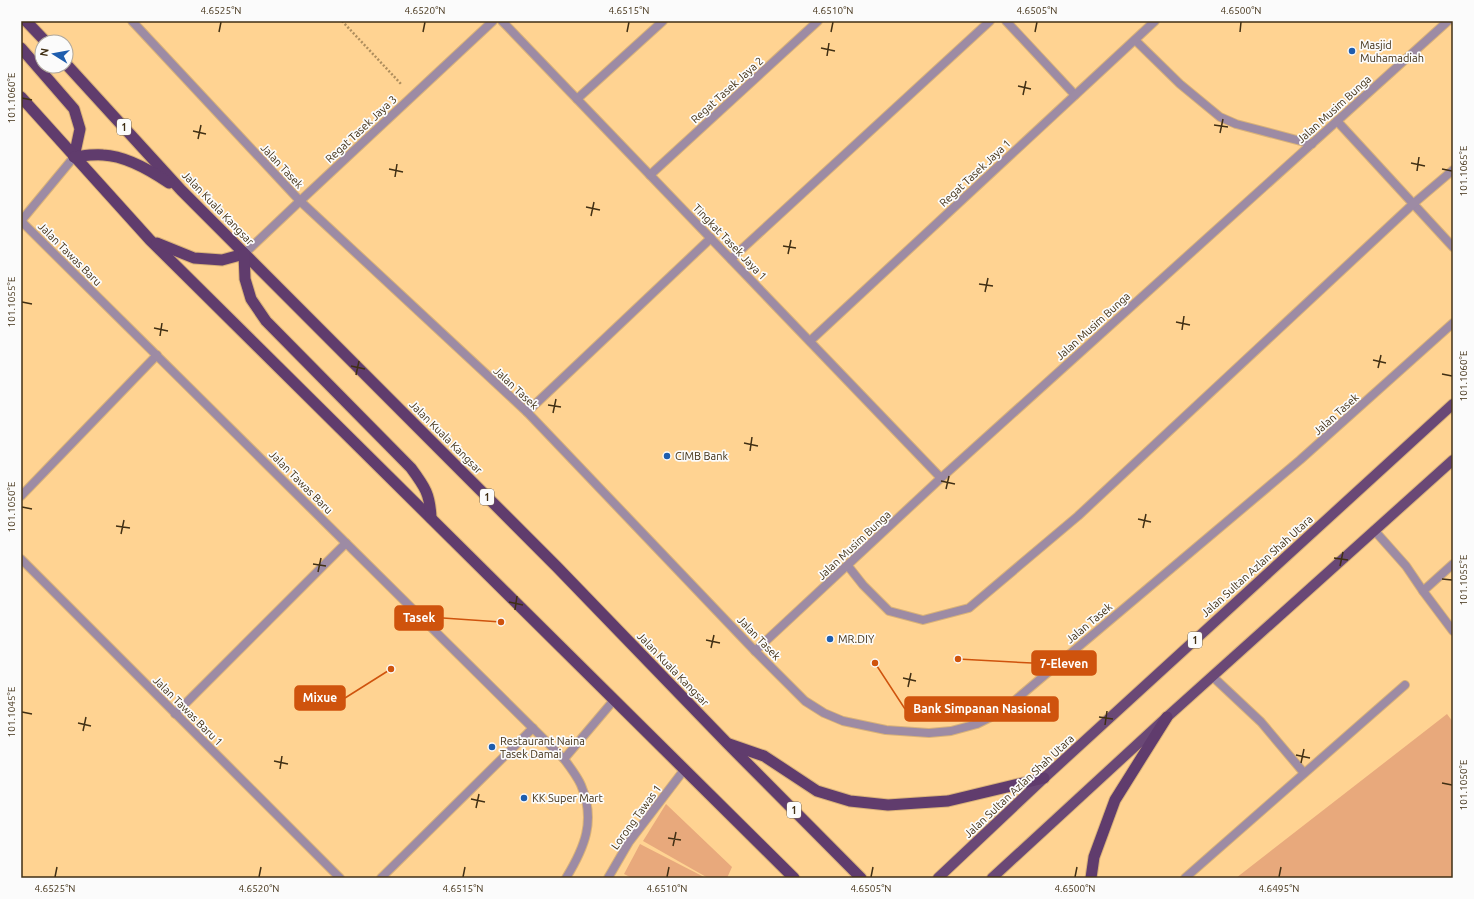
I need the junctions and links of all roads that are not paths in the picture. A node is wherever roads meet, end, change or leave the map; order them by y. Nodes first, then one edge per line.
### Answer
1 (26, 21) edge
2 (132, 21) edge
3 (493, 21) edge
4 (502, 21) edge
5 (663, 21) edge
6 (818, 21) edge
7 (990, 21) edge
8 (1006, 21) edge
9 (1155, 21) edge
10 (1448, 21) edge
11 (38, 34) edge
12 (1135, 40) junction
13 (21, 48) edge
14 (74, 73) edge
15 (1075, 95) junction
16 (21, 97) edge
17 (577, 99) junction
18 (1337, 121) junction
19 (1312, 144) junction
20 (74, 157) junction
21 (1453, 170) edge
22 (650, 175) junction
23 (181, 190) junction
24 (300, 201) junction
25 (1413, 204) junction
26 (21, 221) edge
27 (711, 238) junction
28 (150, 240) junction
29 (1453, 247) edge
30 (244, 254) junction
31 (731, 259) junction
32 (1453, 323) edge
33 (810, 341) junction
34 (157, 355) junction
35 (1453, 404) edge
36 (527, 412) junction
37 (1453, 460) edge
38 (941, 478) junction
39 (21, 496) edge
40 (431, 518) junction
41 (1374, 530) junction
42 (346, 543) junction
43 (21, 559) edge
44 (1453, 564) edge
45 (848, 566) junction
46 (1423, 591) junction
47 (1453, 631) edge
48 (755, 651) junction
49 (1212, 676) junction
50 (1405, 685) dead end
51 (614, 700) junction
52 (175, 714) junction
53 (1167, 717) junction
54 (533, 728) junction
55 (726, 743) junction
56 (564, 759) junction
57 (684, 770) junction
58 (1304, 773) junction
59 (1044, 778) junction
60 (340, 878) edge
61 (381, 878) edge
62 (566, 878) edge
63 (608, 878) edge
64 (794, 878) edge
65 (861, 878) edge
66 (938, 878) edge
67 (992, 878) edge
68 (1091, 878) edge
69 (1185, 878) edge

1 - 11 highway
2 - 24 street, Jalan Tasek
3 - 24 street, Regat Tasek Jaya 3
4 - 17 street, Tingkat Tasek Jaya 1
5 - 17 street
6 - 22 street, Regat Tasek Jaya 2
7 - 31 street
8 - 15 street
9 - 12 street, Regat Tasek Jaya 1
10 - 18 street, Jalan Musim Bunga
12 - 15 street, Regat Tasek Jaya 1
12 - 19 street
13 - 20 highway
14 - 23 highway, Jalan Kuala Kangsar / 1
15 - 33 street, Regat Tasek Jaya 1
16 - 20 highway
17 - 22 street, Tingkat Tasek Jaya 1
18 - 19 street, Jalan Musim Bunga
18 - 25 street
19 - 38 street, Jalan Musim Bunga
20 - 23 highway
20 - 26 street
20 - 28 highway
21 - 25 street
22 - 27 street, Tingkat Tasek Jaya 1
23 - 30 highway, Jalan Kuala Kangsar / 1
24 - 30 street, Regat Tasek Jaya 3
24 - 36 street, Jalan Tasek
25 - 29 street
25 - 45 street
26 - 34 street, Jalan Tawas Baru
27 - 31 street, Tingkat Tasek Jaya 1
27 - 36 street
28 - 30 highway
28 - 40 highway
30 - 40 highway
30 - 55 highway, Jalan Kuala Kangsar / 1
31 - 33 street, Tingkat Tasek Jaya 1
32 - 48 street, Jalan Tasek
33 - 38 street, Tingkat Tasek Jaya 1
34 - 39 street
34 - 42 street, Jalan Tawas Baru
35 - 59 main road, Jalan Sultan Azlan Shah Utara / 1
36 - 48 street, Jalan Tasek
37 - 41 main road
38 - 45 street, Jalan Musim Bunga
40 - 51 highway
41 - 46 street
41 - 49 main road
42 - 52 street
42 - 54 street, Jalan Tawas Baru
43 - 52 street, Jalan Tawas Baru 1
44 - 46 street
45 - 48 street, Jalan Musim Bunga
46 - 47 street
49 - 53 main road
49 - 58 street
50 - 58 street
51 - 56 street
51 - 57 highway
52 - 60 street, Jalan Tawas Baru 1
53 - 67 main road
53 - 68 highway
54 - 56 street, Jalan Tawas Baru
54 - 61 street
55 - 59 highway
55 - 65 highway, Jalan Kuala Kangsar / 1
56 - 62 street, Jalan Tawas Baru
57 - 63 street, Lorong Tawas 1
57 - 64 highway
58 - 69 street
59 - 66 main road, Jalan Sultan Azlan Shah Utara / 1

